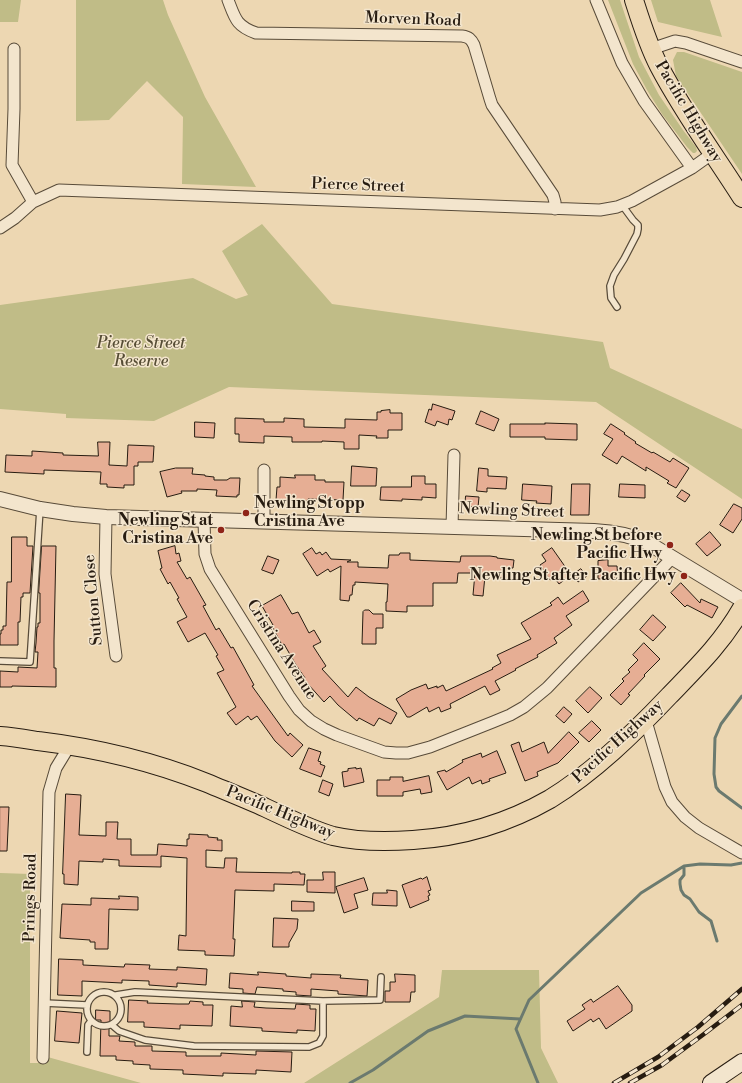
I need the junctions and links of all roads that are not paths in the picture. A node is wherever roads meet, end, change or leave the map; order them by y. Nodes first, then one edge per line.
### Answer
1 (228, 0) edge
2 (596, 0) edge
3 (634, 0) edge
4 (14, 49) dead end
5 (651, 50) junction
6 (742, 62) edge
7 (713, 154) junction
8 (692, 168) junction
9 (742, 198) edge
10 (34, 202) junction
11 (622, 205) junction
12 (555, 209) junction
13 (0, 228) edge
14 (617, 307) dead end
15 (454, 455) dead end
16 (264, 470) dead end
17 (0, 499) edge
18 (40, 509) junction
19 (106, 517) junction
20 (204, 520) junction
21 (264, 522) junction
22 (452, 527) junction
23 (673, 557) junction
24 (742, 600) edge
25 (742, 608) edge
26 (116, 656) dead end
27 (0, 661) edge
28 (646, 721) junction
29 (0, 736) edge
30 (70, 745) junction
31 (742, 853) edge
32 (381, 977) dead end
33 (116, 995) junction
34 (324, 1001) junction
35 (44, 1003) junction
36 (87, 1005) junction
37 (91, 1021) junction
38 (112, 1025) junction
39 (86, 1052) dead end
40 (43, 1058) dead end
41 (742, 1062) edge
42 (711, 1083) edge

1 - 12 street, Morven Road
2 - 8 street, Pacific Highway
3 - 5 main road, Pacific Highway
4 - 10 street
5 - 6 street
5 - 7 main road, Pacific Highway
7 - 8 street, Pierce Street
7 - 9 main road, Pacific Highway
8 - 11 street, Pierce Street
10 - 12 street, Pierce Street
10 - 13 street, Pierce Street
11 - 12 street, Pierce Street
11 - 14 lane
15 - 22 street
16 - 21 street
17 - 18 street, Newling Street
18 - 19 street, Newling Street
18 - 27 lane
19 - 20 street, Newling Street
19 - 26 street, Sutton Close
20 - 21 street, Newling Street
20 - 23 street, Cristina Avenue
21 - 22 street, Newling Street
22 - 23 street, Newling Street
23 - 24 street, Newling Street
25 - 28 main road, Pacific Highway
28 - 30 main road, Pacific Highway
28 - 31 street
29 - 30 main road, Pacific Highway
30 - 35 street, Prings Road
32 - 34 lane
33 - 34 lane
33 - 36 lane
33 - 38 lane
34 - 38 lane
35 - 36 lane
35 - 40 street, Prings Road
36 - 37 lane
37 - 38 lane
37 - 39 lane
41 - 42 main road

